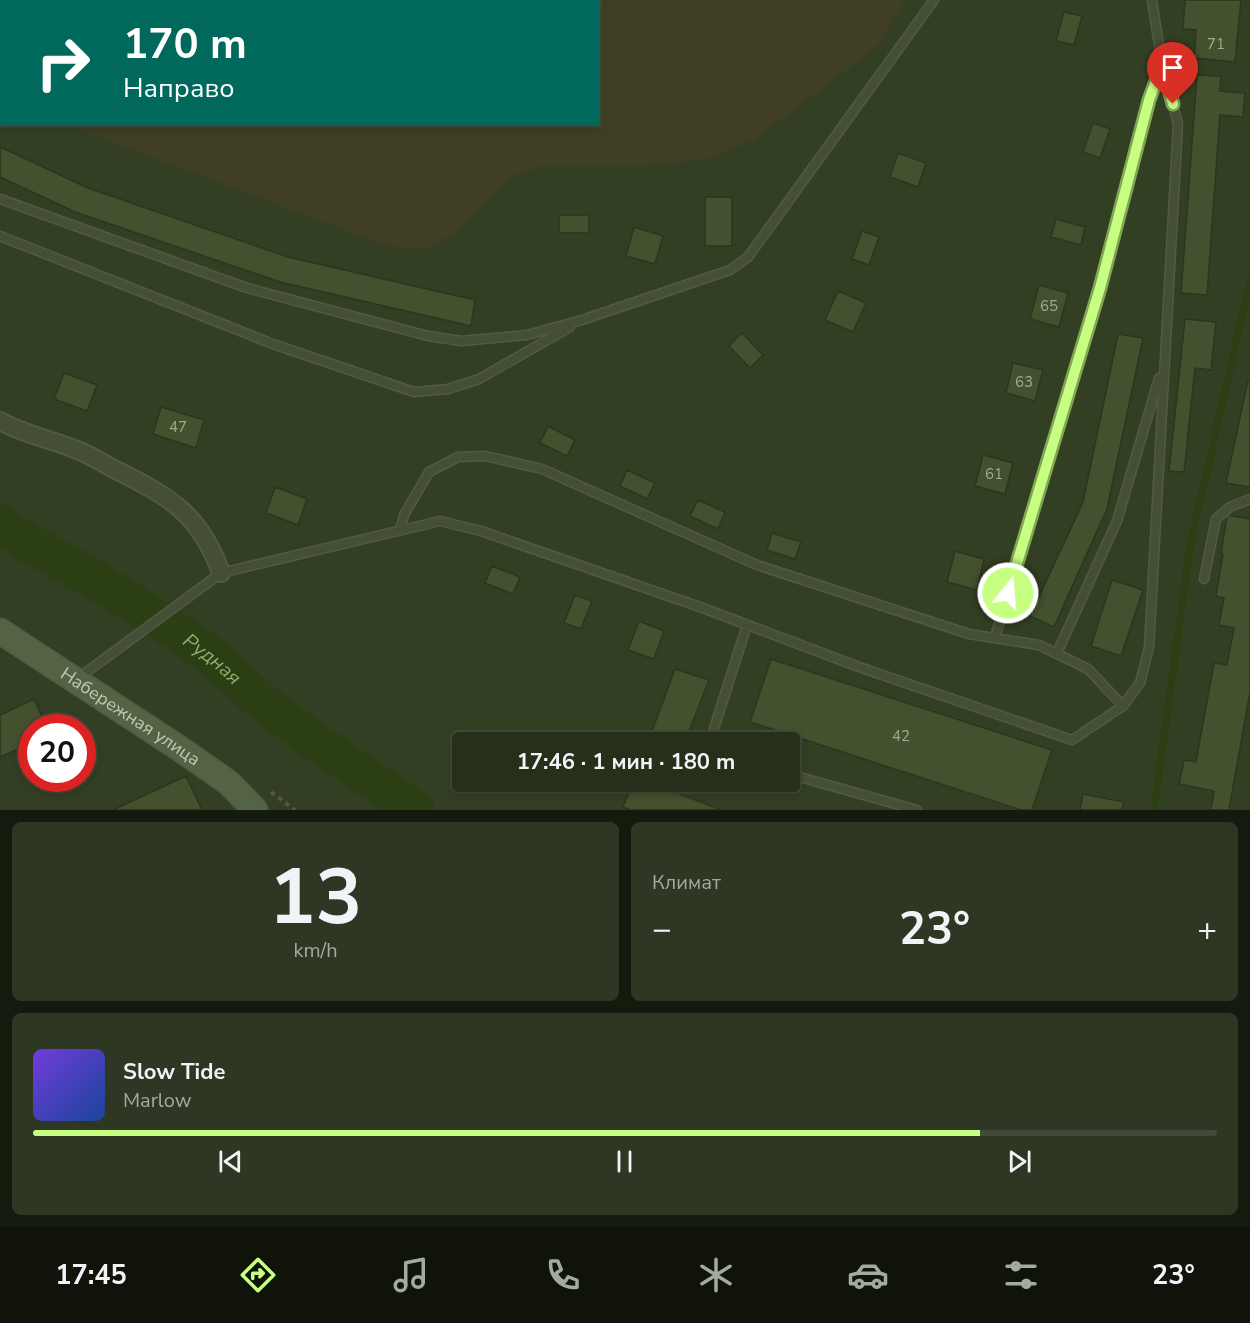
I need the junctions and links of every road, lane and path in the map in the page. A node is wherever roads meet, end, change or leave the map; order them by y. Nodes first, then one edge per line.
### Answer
1 (933, 0) edge
2 (1152, 0) edge
3 (1162, 65) junction
4 (0, 199) edge
5 (0, 236) edge
6 (582, 320) junction
7 (1163, 363) junction
8 (0, 421) edge
9 (1250, 499) edge
10 (400, 531) junction
11 (222, 573) junction
12 (1204, 579) dead end
13 (747, 625) junction
14 (0, 631) edge
15 (995, 637) junction
16 (1057, 652) junction
17 (76, 680) junction
18 (1123, 706) junction
19 (713, 732) edge
20 (800, 777) edge
21 (255, 810) edge
22 (917, 810) edge

1 - 6 lane
2 - 3 lane
3 - 7 lane
3 - 15 lane
4 - 6 lane
5 - 6 lane
7 - 16 lane
7 - 18 lane
8 - 11 street
9 - 12 lane
10 - 11 lane
10 - 13 lane
10 - 15 lane
11 - 17 lane
13 - 18 lane
13 - 19 lane
14 - 17 main road, Набережная улица
15 - 16 lane
16 - 18 lane
17 - 21 main road, Набережная улица
20 - 22 lane

